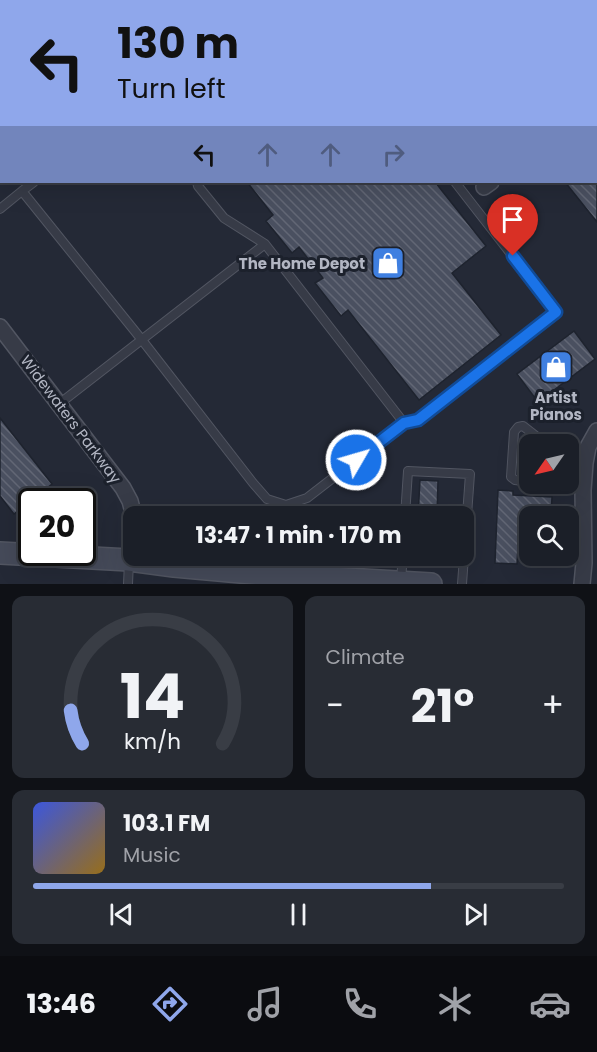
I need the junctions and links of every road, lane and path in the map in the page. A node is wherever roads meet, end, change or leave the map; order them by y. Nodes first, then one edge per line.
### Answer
1 (33, 183) edge
2 (197, 183) edge
3 (457, 183) edge
4 (22, 191) junction
5 (0, 209) edge
6 (265, 244) junction
7 (0, 327) edge
8 (142, 340) junction
9 (59, 404) junction
10 (404, 423) junction
11 (597, 430) edge
12 (533, 434) edge
13 (579, 462) edge
14 (585, 463) junction
15 (519, 481) edge
16 (131, 506) edge
17 (406, 506) edge
18 (468, 506) edge
19 (0, 553) edge
20 (123, 560) edge
21 (129, 566) edge
22 (174, 566) edge
23 (398, 566) edge
24 (463, 566) edge
25 (391, 582) edge
26 (128, 584) edge
27 (431, 584) edge
28 (462, 584) edge
29 (582, 584) edge

1 - 4 lane
2 - 6 lane
3 - 10 lane
4 - 5 lane
4 - 8 lane
6 - 8 lane
6 - 10 lane
7 - 9 street, Widewaters Parkway
8 - 9 lane
8 - 10 lane
9 - 16 street, Widewaters Parkway
11 - 14 street
12 - 15 lane
13 - 14 lane
14 - 29 street
17 - 18 lane
19 - 20 main road
21 - 26 lane
22 - 25 main road
23 - 25 lane
24 - 28 lane
25 - 27 main road

